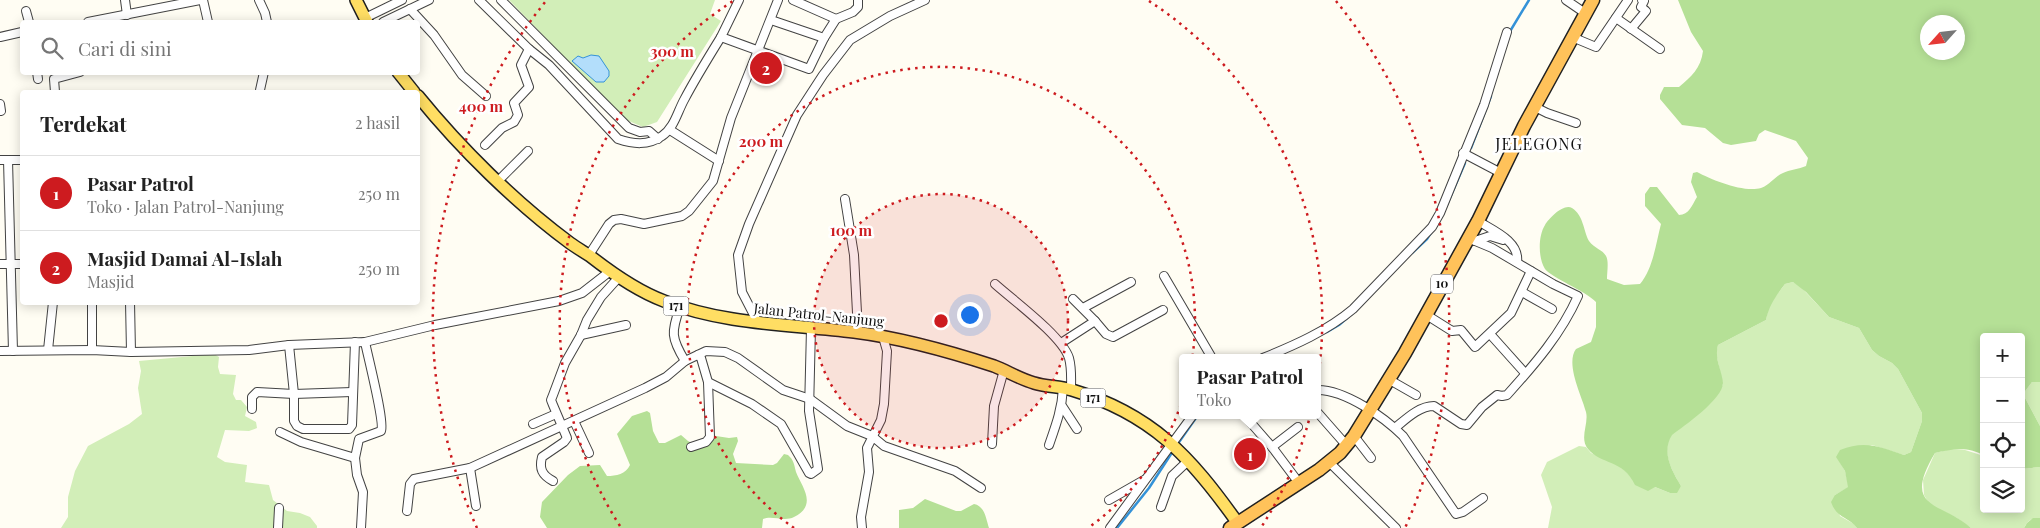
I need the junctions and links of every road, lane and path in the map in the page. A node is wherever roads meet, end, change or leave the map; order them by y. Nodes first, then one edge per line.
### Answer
1 (125, 0) edge
2 (202, 0) edge
3 (259, 0) edge
4 (356, 0) edge
5 (402, 0) edge
6 (430, 0) edge
7 (479, 0) edge
8 (501, 0) edge
9 (739, 0) edge
10 (778, 0) edge
11 (794, 0) edge
12 (858, 0) edge
13 (925, 0) edge
14 (1566, 0) edge
15 (1593, 0) edge
16 (1628, 0) edge
17 (1642, 0) edge
18 (410, 9) junction
19 (26, 11) dead end
20 (1584, 13) junction
21 (127, 14) junction
22 (1616, 18) junction
23 (836, 19) junction
24 (28, 20) edge
25 (112, 20) edge
26 (207, 20) edge
27 (266, 20) edge
28 (366, 20) edge
29 (387, 20) edge
30 (771, 20) junction
31 (1631, 29) junction
32 (20, 32) edge
33 (1506, 32) dead end
34 (0, 37) edge
35 (721, 37) junction
36 (1572, 37) junction
37 (824, 38) junction
38 (529, 49) junction
39 (760, 49) junction
40 (1660, 49) dead end
41 (69, 75) edge
42 (263, 75) edge
43 (400, 75) edge
44 (55, 90) edge
45 (260, 90) dead end
46 (412, 90) edge
47 (486, 96) dead end
48 (420, 98) edge
49 (1535, 107) junction
50 (1576, 123) dead end
51 (670, 130) junction
52 (658, 139) junction
53 (485, 146) dead end
54 (528, 151) dead end
55 (1464, 153) junction
56 (4, 160) edge
57 (20, 160) edge
58 (719, 161) junction
59 (1501, 173) junction
60 (498, 181) junction
61 (845, 199) dead end
62 (1478, 221) junction
63 (1505, 238) junction
64 (1471, 239) junction
65 (589, 255) junction
66 (1517, 262) junction
67 (0, 264) edge
68 (10, 264) junction
69 (20, 264) edge
70 (1531, 271) junction
71 (614, 274) junction
72 (1164, 276) dead end
73 (1131, 282) dead end
74 (995, 284) dead end
75 (1522, 292) junction
76 (1073, 299) dead end
77 (53, 305) edge
78 (92, 305) edge
79 (130, 305) edge
80 (680, 307) junction
81 (1083, 308) junction
82 (1552, 309) dead end
83 (1163, 310) dead end
84 (1425, 314) junction
85 (1095, 322) junction
86 (758, 323) junction
87 (626, 325) dead end
88 (811, 328) junction
89 (858, 332) junction
90 (1490, 334) junction
91 (581, 335) junction
92 (883, 337) junction
93 (355, 342) junction
94 (365, 342) junction
95 (1061, 343) junction
96 (289, 345) junction
97 (48, 350) junction
98 (92, 350) junction
99 (0, 351) edge
100 (13, 351) junction
101 (131, 352) junction
102 (1210, 354) edge
103 (1272, 354) edge
104 (698, 355) junction
105 (685, 361) junction
106 (1004, 370) junction
107 (1526, 373) junction
108 (1388, 379) junction
109 (708, 382) junction
110 (1067, 389) junction
111 (1321, 390) edge
112 (352, 392) junction
113 (294, 394) junction
114 (1416, 395) dead end
115 (810, 399) junction
116 (1062, 406) junction
117 (252, 408) dead end
118 (1371, 411) junction
119 (556, 414) junction
120 (1321, 416) edge
121 (1190, 419) edge
122 (1248, 419) edge
123 (574, 421) junction
124 (534, 424) dead end
125 (563, 426) junction
126 (1298, 428) dead end
127 (1395, 428) junction
128 (1077, 429) dead end
129 (317, 430) junction
130 (280, 432) dead end
131 (872, 436) junction
132 (1351, 441) junction
133 (992, 444) dead end
134 (1049, 445) dead end
135 (1174, 445) junction
136 (691, 447) dead end
137 (1272, 447) junction
138 (320, 448) junction
139 (589, 453) dead end
140 (355, 458) junction
141 (1370, 458) dead end
142 (1189, 460) junction
143 (1329, 462) junction
144 (470, 468) junction
145 (1148, 478) junction
146 (553, 481) dead end
147 (1299, 483) junction
148 (981, 488) dead end
149 (1483, 498) dead end
150 (1109, 500) dead end
151 (476, 506) dead end
152 (1161, 507) dead end
153 (279, 508) dead end
154 (407, 511) dead end
155 (1234, 525) edge
156 (278, 528) edge
157 (361, 528) edge
158 (862, 528) edge
159 (1110, 528) edge
160 (1396, 528) edge

1 - 21 street
2 - 21 street
2 - 26 street
3 - 27 street
4 - 28 main road
5 - 28 street
6 - 18 street
7 - 38 street
8 - 52 street
9 - 35 street
10 - 30 street
11 - 23 street
12 - 23 street
13 - 86 street
14 - 20 street
15 - 20 highway, 10
16 - 22 street
17 - 31 street
18 - 29 street
18 - 47 street
19 - 24 street
20 - 36 highway, 10
21 - 25 street
22 - 31 street
22 - 36 street
23 - 37 street
30 - 37 street
30 - 39 street
31 - 40 street
32 - 34 street
33 - 55 street
35 - 39 street
35 - 51 street
36 - 49 highway, 10
37 - 39 street
38 - 52 street
38 - 53 street
39 - 58 street
41 - 44 street
42 - 45 street
43 - 46 main road
48 - 60 main road, Jalan Patrol-Nanjung / 171
49 - 50 street
49 - 59 highway, 10
51 - 52 street
51 - 58 street
54 - 60 street
55 - 59 street
55 - 103 street
56 - 57 street
56 - 68 street
58 - 65 street
59 - 62 highway, 10
60 - 65 main road, Jalan Patrol-Nanjung / 171
61 - 89 street
62 - 63 street
62 - 64 highway, 10
63 - 64 street
63 - 66 street
64 - 66 street
64 - 84 highway, 10
65 - 71 main road, Jalan Patrol-Nanjung / 171
66 - 70 street
67 - 68 street
68 - 69 street
68 - 100 street
70 - 75 street
70 - 107 street
71 - 80 main road, Jalan Patrol-Nanjung / 171
71 - 91 street
71 - 94 street
72 - 102 street
73 - 81 street
74 - 95 street
75 - 82 street
75 - 90 street
76 - 81 street
77 - 97 street
78 - 98 street
79 - 101 street
80 - 86 main road, Jalan Patrol-Nanjung / 171
80 - 105 street
81 - 85 street
83 - 85 street
84 - 90 street
84 - 108 highway, 10
85 - 95 street
86 - 88 main road, Jalan Patrol-Nanjung / 171
87 - 91 street
88 - 89 main road, Jalan Patrol-Nanjung / 171
88 - 115 street
89 - 92 main road, Jalan Patrol-Nanjung / 171
90 - 107 street
91 - 119 street
92 - 106 main road, Jalan Patrol-Nanjung / 171
92 - 131 street
93 - 94 street
93 - 96 street
93 - 112 street
94 - 140 street
95 - 110 street
96 - 101 street
96 - 113 street
97 - 98 street
97 - 100 street
98 - 101 street
99 - 100 street
104 - 105 street
104 - 109 street
104 - 115 street
105 - 123 street
106 - 110 main road, Jalan Patrol-Nanjung / 171
106 - 133 street
107 - 127 street
108 - 114 street
108 - 118 highway, 10
109 - 115 street
109 - 136 street
110 - 116 street
110 - 135 main road, Jalan Patrol-Nanjung / 171
111 - 118 street
112 - 113 street
112 - 129 street
113 - 117 street
113 - 129 street
115 - 131 street
116 - 128 street
116 - 134 street
118 - 127 street
118 - 132 highway, 10
119 - 124 street
119 - 125 street
120 - 132 street
121 - 135 street
122 - 137 street
123 - 125 street
123 - 139 street
125 - 144 street
125 - 146 street
126 - 137 street
127 - 149 street
129 - 138 street
130 - 138 street
131 - 148 street
131 - 158 street
132 - 141 street
132 - 143 highway, 10
135 - 142 main road, Jalan Patrol-Nanjung / 171
135 - 145 street
137 - 147 street
138 - 140 street
140 - 157 street
142 - 152 street
142 - 155 main road, Jalan Patrol-Nanjung / 171
143 - 147 highway, 10
143 - 160 street
144 - 151 street
144 - 154 street
145 - 150 street
145 - 159 street
147 - 155 highway, 10
153 - 156 street

